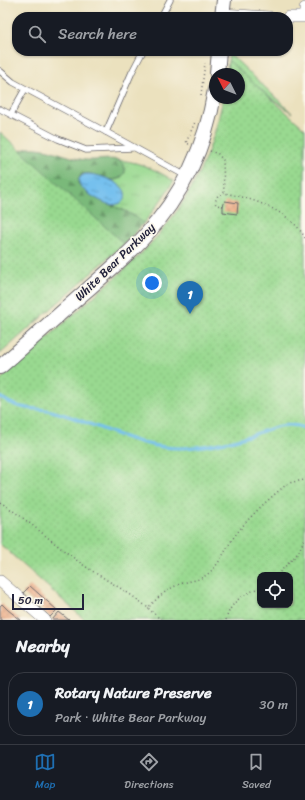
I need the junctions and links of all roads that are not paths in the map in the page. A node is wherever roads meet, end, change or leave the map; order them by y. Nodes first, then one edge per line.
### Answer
1 (170, 0) edge
2 (224, 0) edge
3 (305, 8) edge
4 (164, 12) edge
5 (222, 12) edge
6 (293, 18) edge
7 (305, 19) edge
8 (140, 56) edge
9 (219, 56) edge
10 (218, 68) edge
11 (0, 71) edge
12 (25, 89) junction
13 (212, 104) edge
14 (0, 109) edge
15 (11, 114) junction
16 (106, 132) junction
17 (134, 148) junction
18 (187, 176) junction
19 (0, 367) edge
20 (0, 581) edge
21 (44, 620) edge

1 - 4 lane
2 - 5 street
3 - 7 street
6 - 7 street
8 - 16 lane
9 - 10 street
11 - 12 lane
12 - 15 lane
12 - 16 lane
13 - 18 street, White Bear Parkway
14 - 15 lane
15 - 17 lane
16 - 17 lane
17 - 18 lane
18 - 19 street, White Bear Parkway
20 - 21 street

